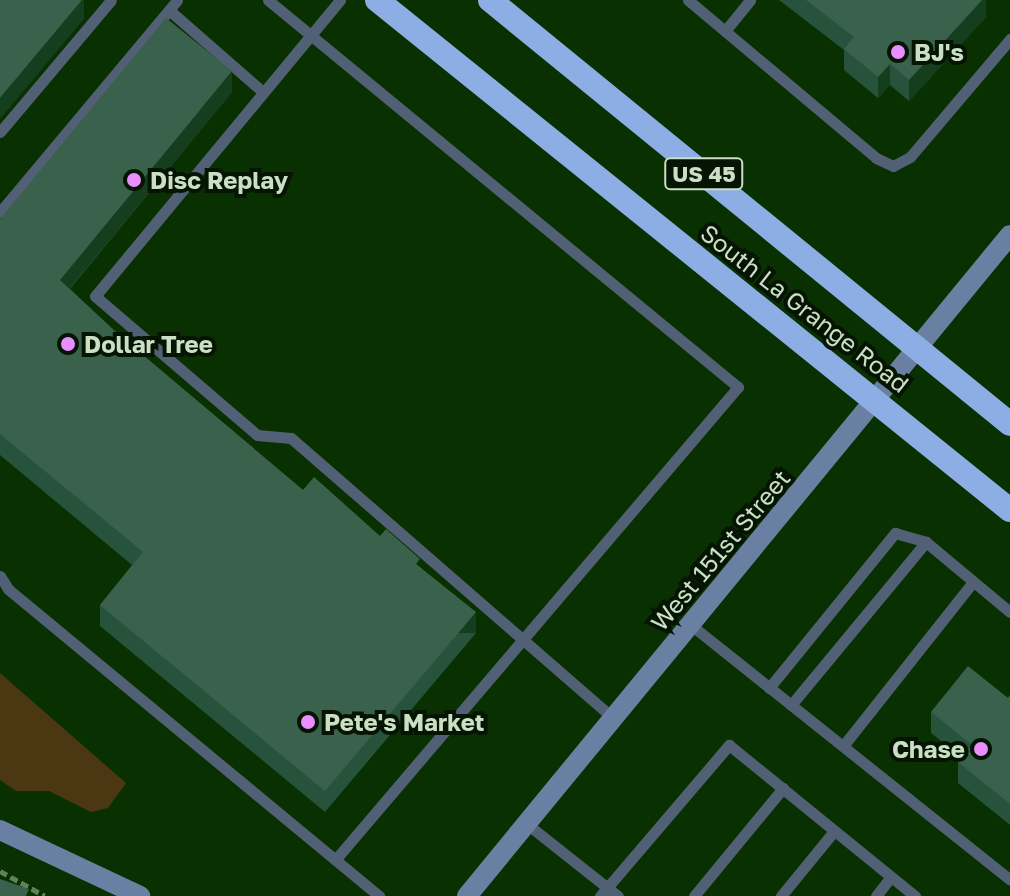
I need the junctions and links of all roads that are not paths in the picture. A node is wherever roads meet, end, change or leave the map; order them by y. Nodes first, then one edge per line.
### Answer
1 (111, 0) edge
2 (177, 0) edge
3 (268, 0) edge
4 (340, 0) edge
5 (377, 0) edge
6 (490, 0) edge
7 (750, 0) edge
8 (696, 2) edge
9 (169, 10) junction
10 (725, 31) junction
11 (310, 35) junction
12 (1010, 39) edge
13 (263, 92) junction
14 (0, 132) edge
15 (0, 212) edge
16 (1010, 235) edge
17 (918, 349) junction
18 (877, 401) junction
19 (1010, 424) edge
20 (1010, 510) edge
21 (926, 542) junction
22 (0, 576) edge
23 (973, 582) junction
24 (1010, 612) edge
25 (691, 625) junction
26 (523, 640) junction
27 (769, 688) junction
28 (791, 705) junction
29 (614, 719) junction
30 (843, 746) junction
31 (783, 788) junction
32 (527, 824) junction
33 (0, 830) edge
34 (834, 831) junction
35 (335, 860) junction
36 (891, 877) junction
37 (1010, 880) edge
38 (604, 892) edge
39 (140, 896) edge
40 (379, 896) edge
41 (467, 896) edge
42 (618, 896) edge
43 (694, 896) edge
44 (781, 896) edge
45 (876, 896) edge
46 (915, 896) edge

1 - 14 lane
2 - 9 lane
3 - 11 lane
4 - 11 lane
5 - 18 highway, South La Grange Road / US 45
6 - 17 highway, South La Grange Road / US 45
7 - 10 lane
8 - 10 lane
9 - 13 lane
9 - 15 lane
10 - 12 lane
11 - 13 lane
11 - 26 lane
13 - 26 lane
16 - 17 street, West 151st Street
17 - 18 street, West 151st Street
17 - 19 highway, South La Grange Road / US 45
18 - 20 highway, South La Grange Road / US 45
18 - 25 street, West 151st Street
21 - 23 lane
21 - 27 lane
21 - 28 lane
22 - 35 lane
23 - 24 lane
23 - 30 lane
25 - 27 lane
25 - 29 street, West 151st Street
26 - 29 lane
26 - 35 lane
27 - 28 lane
28 - 30 lane
29 - 32 street, West 151st Street
30 - 37 lane
31 - 34 lane
31 - 38 lane
31 - 43 lane
32 - 38 lane
32 - 41 street, West 151st Street
33 - 39 street
34 - 36 lane
34 - 44 lane
35 - 40 lane
36 - 45 lane
36 - 46 lane
38 - 42 lane

